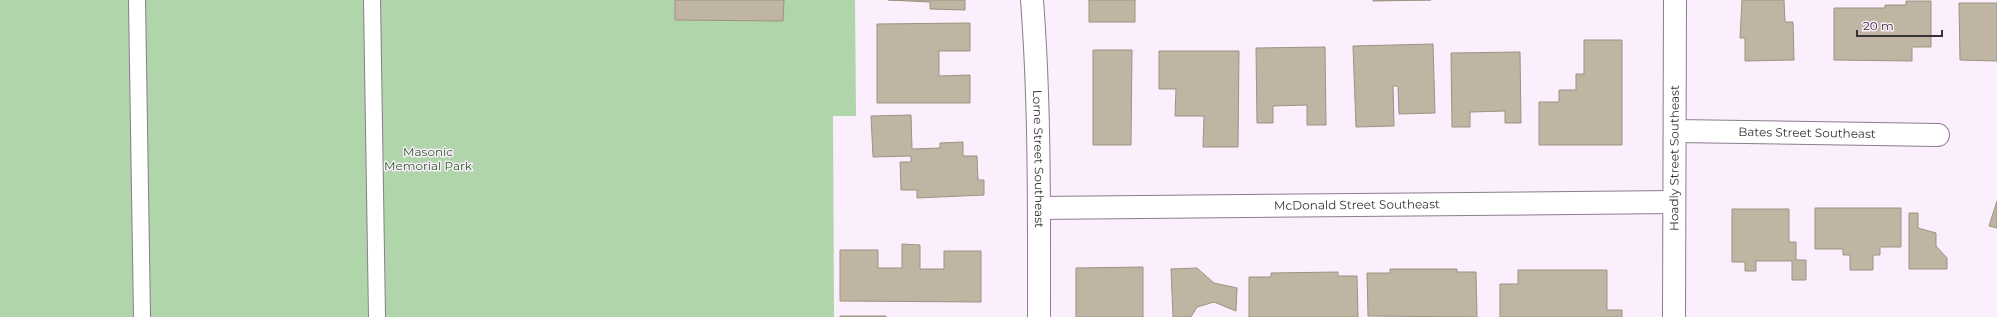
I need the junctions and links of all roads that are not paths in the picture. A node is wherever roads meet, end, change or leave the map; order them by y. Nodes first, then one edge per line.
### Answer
1 (137, 0) edge
2 (372, 0) edge
3 (1032, 0) edge
4 (1675, 0) edge
5 (1675, 131) junction
6 (1938, 135) dead end
7 (1674, 202) junction
8 (1039, 208) junction
9 (142, 317) edge
10 (377, 317) edge
11 (1039, 317) edge
12 (1674, 317) edge

1 - 9 lane
2 - 10 lane
3 - 8 street, Lorne Street Southeast
4 - 5 street, Hoadly Street Southeast
5 - 6 street, Bates Street Southeast
5 - 7 street, Hoadly Street Southeast
7 - 8 street, McDonald Street Southeast
7 - 12 street, Hoadly Street Southeast
8 - 11 street, Lorne Street Southeast

